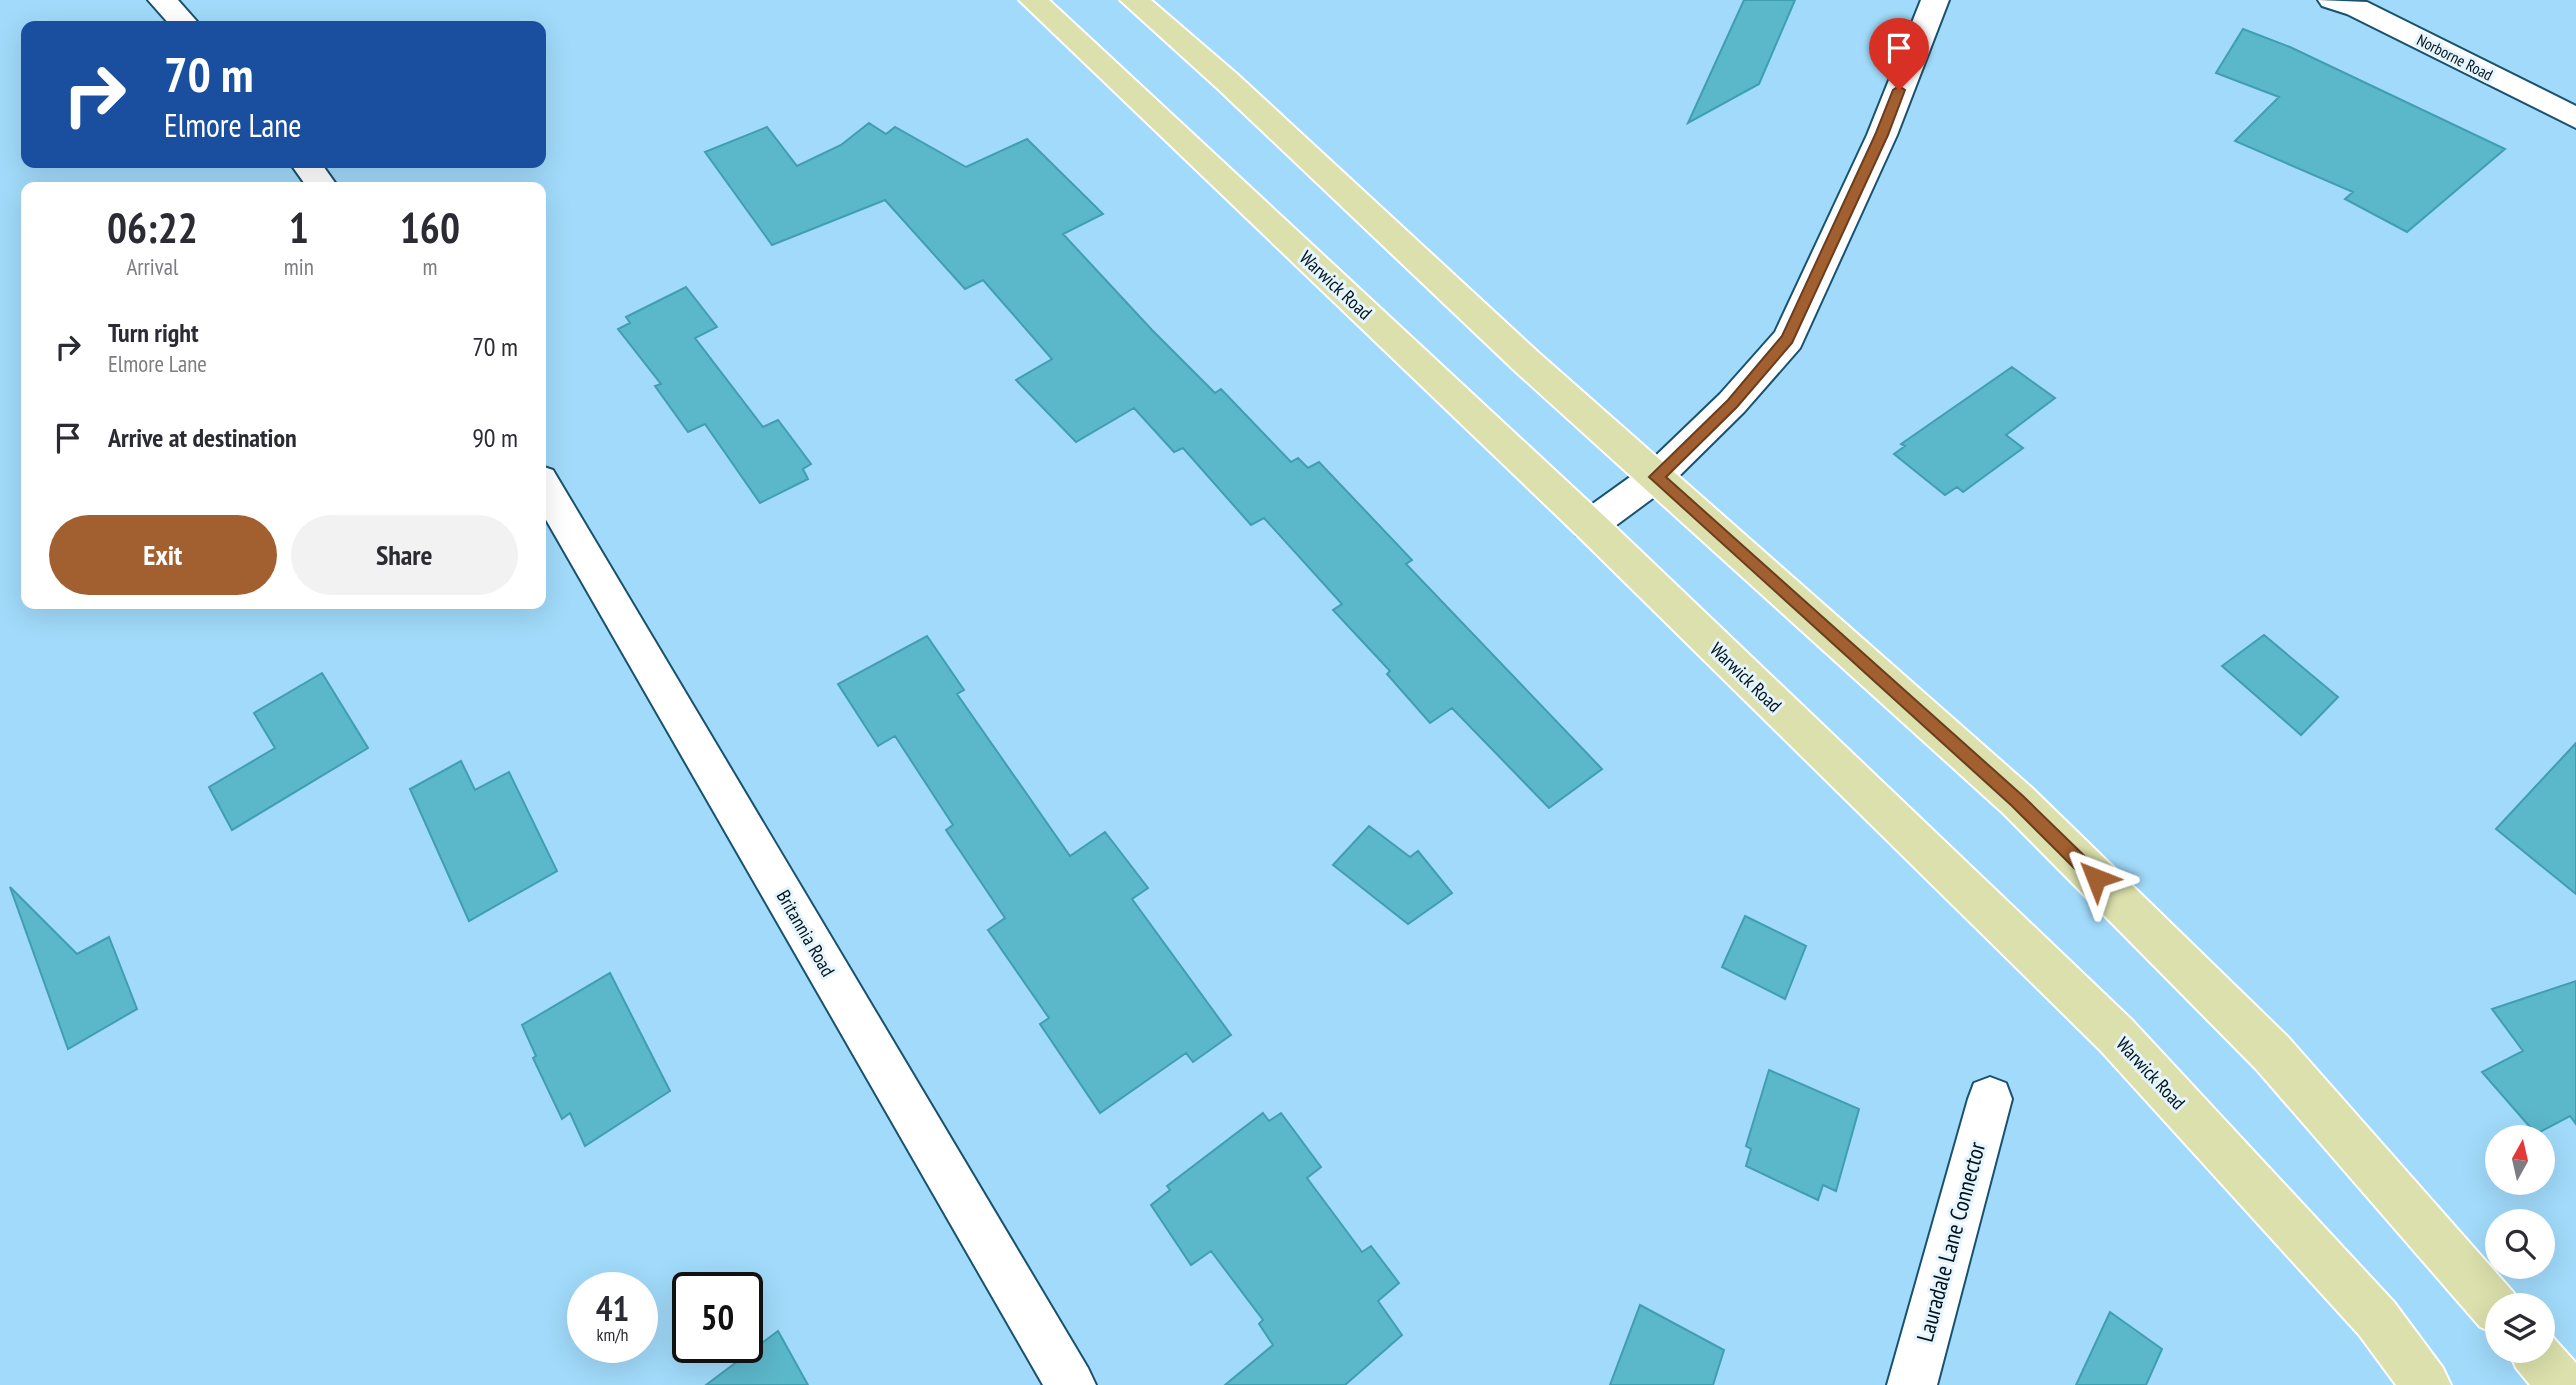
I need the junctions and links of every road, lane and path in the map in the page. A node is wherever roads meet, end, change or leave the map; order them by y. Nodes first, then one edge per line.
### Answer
1 (162, 0) edge
2 (1033, 0) edge
3 (1135, 0) edge
4 (1935, 0) edge
5 (2332, 0) edge
6 (182, 21) edge
7 (2576, 118) edge
8 (1656, 477) junction
9 (546, 490) edge
10 (1590, 525) junction
11 (1990, 1099) dead end
12 (2485, 1296) edge
13 (2544, 1363) edge
14 (1071, 1385) edge
15 (1912, 1385) edge
16 (2426, 1385) edge
17 (2563, 1385) edge

1 - 6 street
2 - 10 main road, Warwick Road
3 - 8 main road
4 - 8 street
5 - 7 street, Norborne Road
8 - 10 street
8 - 12 main road
9 - 14 street, Britannia Road
10 - 16 main road, Warwick Road
11 - 15 street, Lauradale Lane Connector
13 - 17 main road

